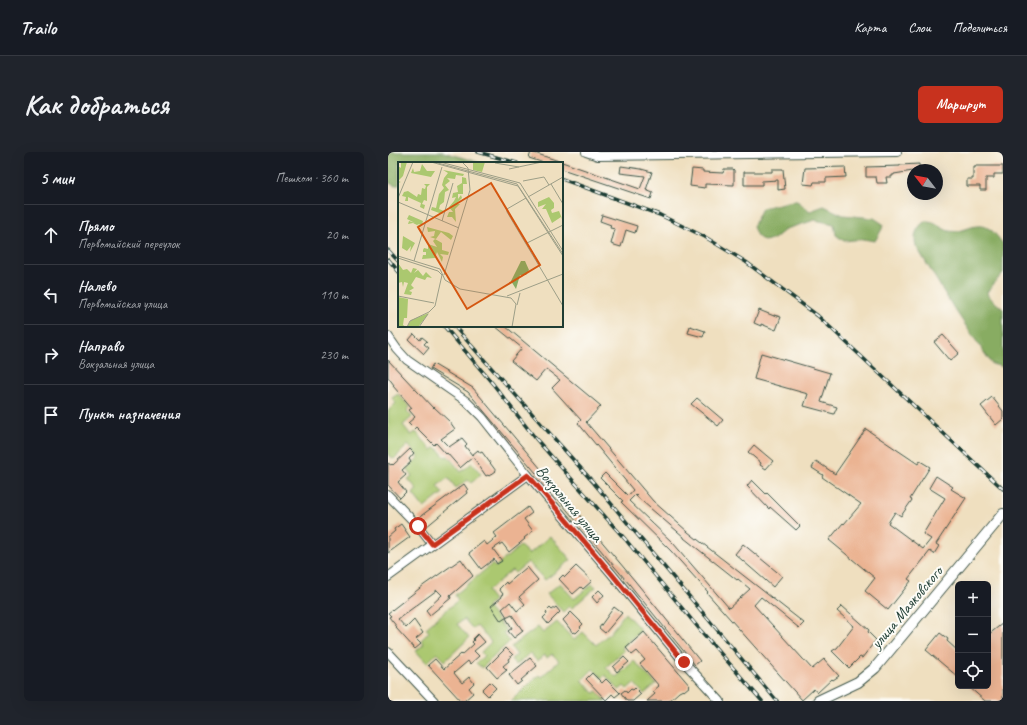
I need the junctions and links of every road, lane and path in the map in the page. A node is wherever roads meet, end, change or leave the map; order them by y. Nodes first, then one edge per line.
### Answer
1 (586, 152) edge
2 (834, 152) edge
3 (897, 152) edge
4 (388, 336) edge
5 (528, 475) junction
6 (388, 495) edge
7 (1003, 514) edge
8 (432, 544) junction
9 (388, 576) edge
10 (388, 652) edge
11 (709, 690) junction
12 (434, 701) edge
13 (713, 701) edge
14 (720, 701) edge
15 (818, 701) edge

1 - 2 street
2 - 3 street
4 - 5 street, Вокзальная улица
5 - 8 street
5 - 11 street, Вокзальная улица
6 - 8 street
7 - 15 main road, улица Маяковского
8 - 9 street
10 - 12 street
11 - 13 street
11 - 14 street, Вокзальная улица

